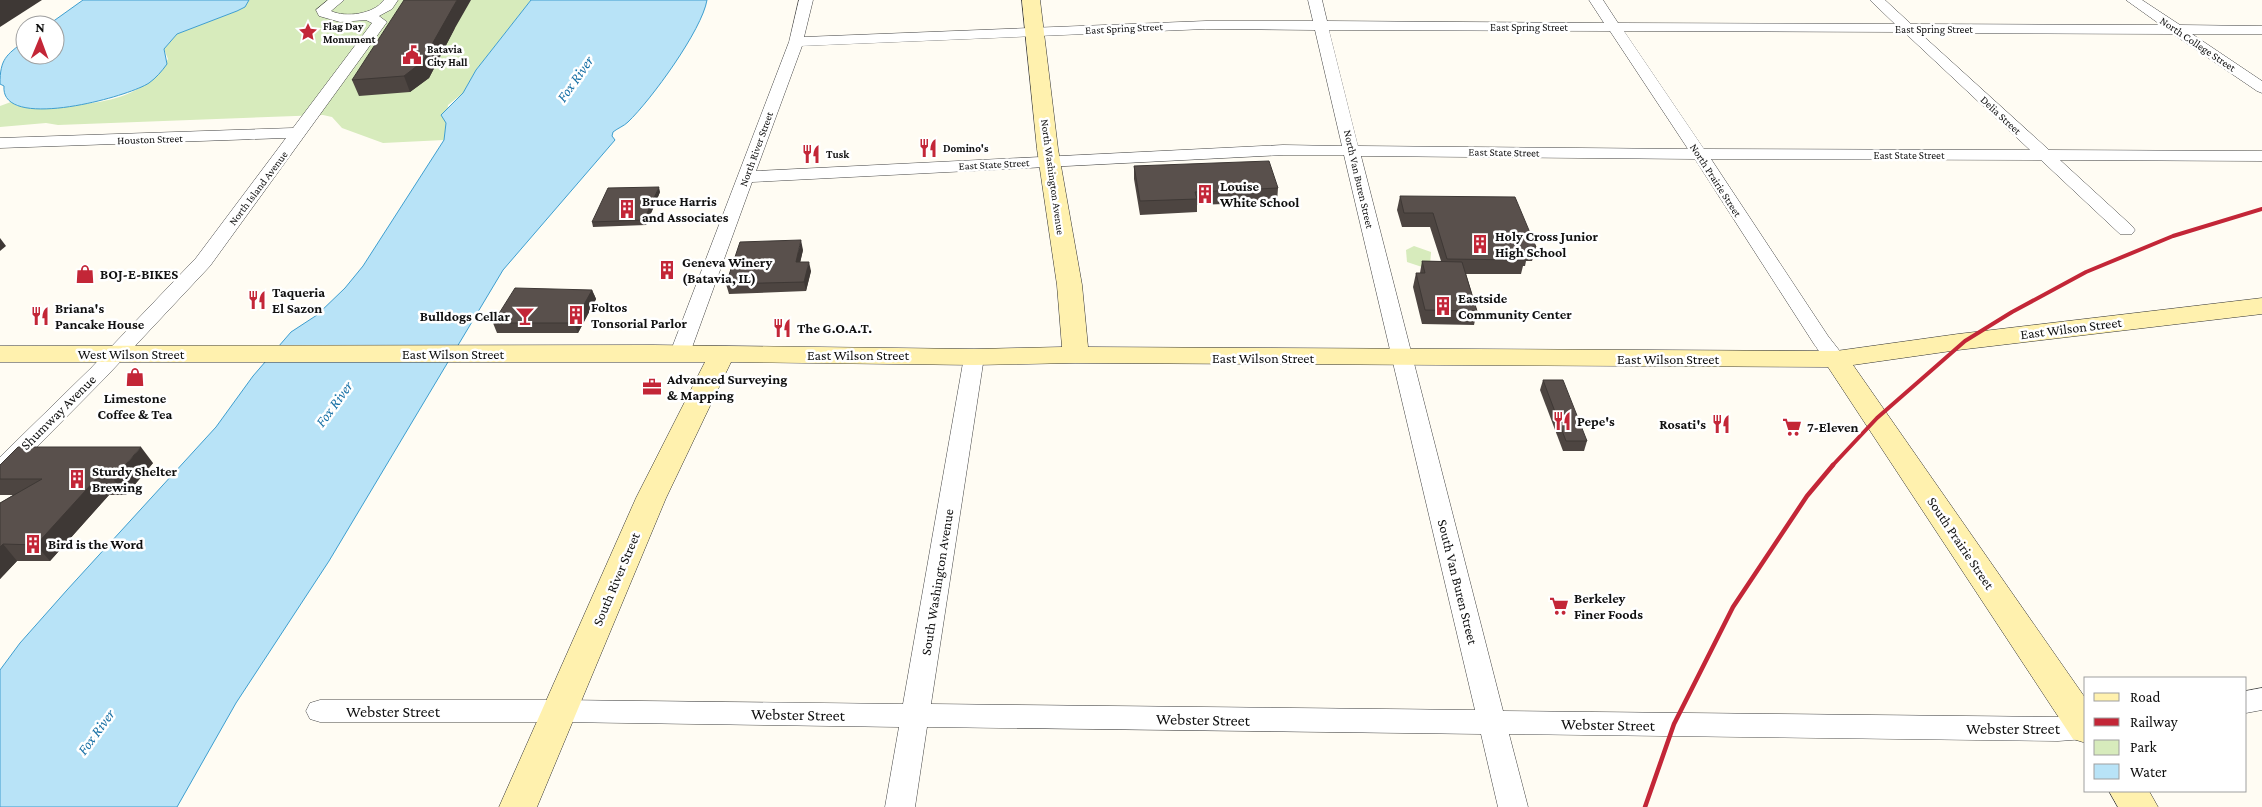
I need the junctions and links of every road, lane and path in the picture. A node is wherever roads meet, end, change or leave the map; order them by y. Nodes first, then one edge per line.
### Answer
1 (337, 0) edge
2 (391, 0) edge
3 (806, 0) edge
4 (1032, 0) edge
5 (1315, 0) edge
6 (1596, 0) edge
7 (1877, 0) edge
8 (2133, 0) edge
9 (367, 15) junction
10 (1322, 26) junction
11 (1615, 28) junction
12 (1908, 29) junction
13 (2176, 29) junction
14 (2262, 30) edge
15 (1036, 32) junction
16 (796, 42) junction
17 (2262, 88) edge
18 (299, 133) junction
19 (0, 143) edge
20 (1352, 150) junction
21 (1700, 154) junction
22 (2045, 156) junction
23 (2262, 156) edge
24 (1049, 161) junction
25 (746, 177) junction
26 (2126, 230) dead end
27 (2262, 306) edge
28 (680, 353) junction
29 (0, 354) edge
30 (114, 354) junction
31 (262, 354) joint
32 (722, 354) junction
33 (1075, 355) junction
34 (974, 356) junction
35 (1401, 358) junction
36 (1836, 359) junction
37 (0, 470) edge
38 (2262, 699) edge
39 (2247, 702) edge
40 (320, 711) dead end
41 (559, 711) junction
42 (915, 716) junction
43 (1493, 722) junction
44 (2084, 724) edge
45 (2084, 727) edge
46 (2129, 792) edge
47 (518, 807) edge
48 (900, 807) edge
49 (1514, 807) edge
50 (2139, 807) edge

1 - 9 street
2 - 9 street
3 - 16 street, North River Street
4 - 15 main road, North Washington Avenue
5 - 10 street, North Van Buren Street
6 - 11 street, North Prairie Street
7 - 12 street, Delia Street
8 - 13 street, North College Street
9 - 18 street, North Island Avenue
10 - 11 street, East Spring Street
10 - 15 street, East Spring Street
10 - 20 street, North Van Buren Street
11 - 12 street, East Spring Street
11 - 21 street, North Prairie Street
12 - 13 street, East Spring Street
12 - 22 street, Delia Street
13 - 14 street, East Spring Street
13 - 17 street, North College Street
15 - 16 street, East Spring Street
15 - 24 main road, North Washington Avenue
16 - 25 street, North River Street
18 - 19 street, Houston Street
18 - 30 street, North Island Avenue
20 - 21 street, East State Street
20 - 24 street, East State Street
20 - 35 street, North Van Buren Street
21 - 22 street, East State Street
21 - 36 street, North Prairie Street
22 - 23 street, East State Street
22 - 26 street, Delia Street
24 - 25 street, East State Street
24 - 33 main road, North Washington Avenue
25 - 28 street, North River Street
27 - 36 main road, East Wilson Street
28 - 31 main road, East Wilson Street
28 - 32 main road, East Wilson Street
29 - 30 main road, West Wilson Street
30 - 31 main road, West Wilson Street
30 - 37 street, Shumway Avenue
32 - 34 main road, East Wilson Street
32 - 41 main road, South River Street
33 - 34 main road, East Wilson Street
33 - 35 main road, East Wilson Street
34 - 42 street, South Washington Avenue
35 - 36 main road, East Wilson Street
35 - 43 street, South Van Buren Street
36 - 44 main road, South Prairie Street
38 - 39 street
40 - 41 street, Webster Street
41 - 42 street, Webster Street
41 - 47 main road, South River Street
42 - 43 street, Webster Street
42 - 48 street, South Washington Avenue
43 - 45 street, Webster Street
43 - 49 street, South Van Buren Street
46 - 50 main road

